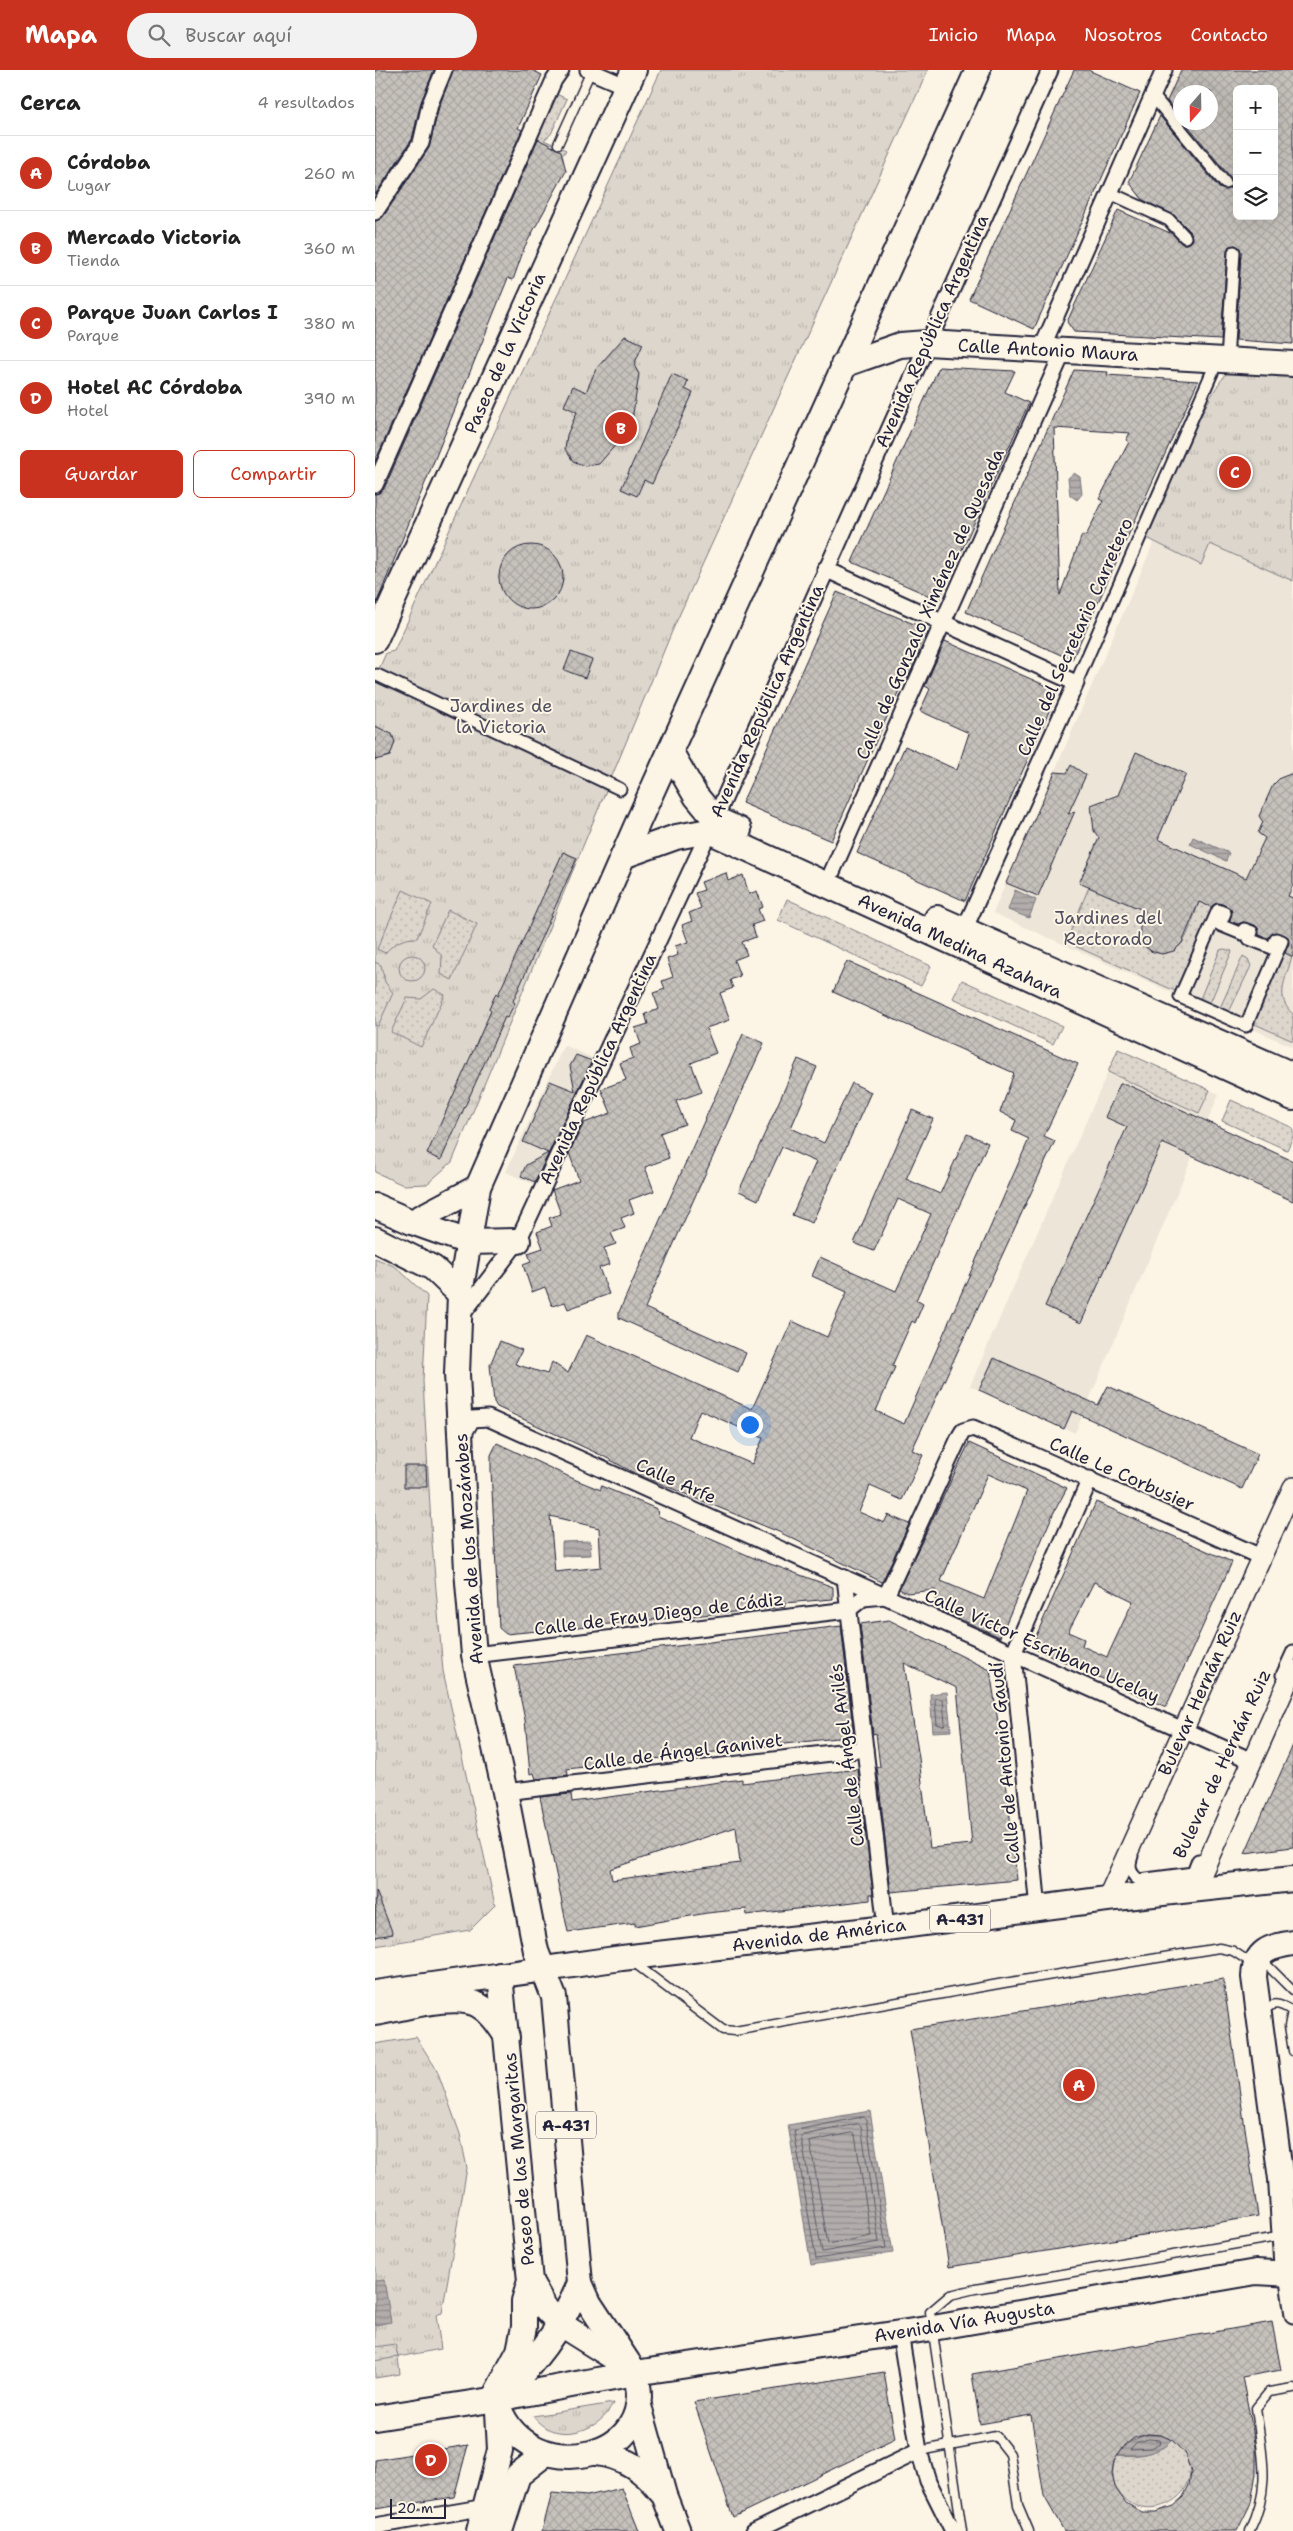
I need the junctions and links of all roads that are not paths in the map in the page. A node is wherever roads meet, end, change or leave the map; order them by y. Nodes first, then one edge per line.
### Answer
1 (444, 70) edge
2 (561, 70) edge
3 (978, 70) edge
4 (1050, 70) edge
5 (589, 71) edge
6 (1161, 71) edge
7 (629, 78) edge
8 (1153, 96) junction
9 (558, 144) dead end
10 (1225, 182) dead end
11 (1110, 193) junction
12 (375, 212) edge
13 (1185, 237) dead end
14 (1234, 252) dead end
15 (927, 343) junction
16 (1052, 351) junction
17 (1222, 360) junction
18 (1293, 364) edge
19 (843, 365) junction
20 (375, 485) edge
21 (825, 569) junction
22 (943, 623) junction
23 (375, 637) edge
24 (377, 675) dead end
25 (1076, 683) junction
26 (670, 751) junction
27 (620, 789) dead end
28 (712, 825) junction
29 (623, 856) junction
30 (832, 872) junction
31 (964, 930) junction
32 (1248, 1021) joint
33 (1293, 1075) edge
34 (1293, 1098) edge
35 (478, 1187) junction
36 (375, 1206) edge
37 (412, 1222) junction
38 (375, 1239) edge
39 (518, 1241) junction
40 (469, 1242) junction
41 (460, 1294) junction
42 (459, 1318) junction
43 (460, 1440) junction
44 (1090, 1479) junction
45 (1293, 1487) edge
46 (1293, 1502) edge
47 (1261, 1557) junction
48 (845, 1578) junction
49 (886, 1596) junction
50 (848, 1610) junction
51 (1293, 1651) edge
52 (1013, 1654) junction
53 (474, 1655) junction
54 (1293, 1670) edge
55 (1185, 1731) junction
56 (865, 1749) junction
57 (1249, 1759) junction
58 (505, 1792) junction
59 (1293, 1879) edge
60 (1195, 1889) junction
61 (1107, 1899) junction
62 (1038, 1908) junction
63 (886, 1928) junction
64 (1293, 1943) edge
65 (627, 1957) junction
66 (1257, 1961) junction
67 (543, 1969) junction
68 (500, 1975) junction
69 (1293, 1991) edge
70 (375, 1994) edge
71 (375, 2013) edge
72 (1259, 2016) junction
73 (1291, 2025) edge
74 (508, 2038) junction
75 (1293, 2051) edge
76 (1287, 2200) edge
77 (1284, 2236) junction
78 (1290, 2274) edge
79 (530, 2281) junction
80 (581, 2283) junction
81 (1293, 2315) edge
82 (561, 2324) junction
83 (933, 2328) junction
84 (899, 2333) junction
85 (635, 2373) junction
86 (1293, 2388) edge
87 (497, 2399) junction
88 (639, 2406) junction
89 (375, 2418) edge
90 (949, 2446) junction
91 (919, 2451) junction
92 (547, 2453) junction
93 (597, 2453) junction
94 (664, 2495) junction
95 (486, 2507) junction
96 (375, 2526) edge
97 (479, 2531) edge
98 (501, 2531) edge
99 (678, 2531) edge
100 (755, 2531) edge
101 (953, 2531) edge
102 (962, 2531) edge
103 (1029, 2531) edge
104 (1250, 2531) edge

1 - 12 street
2 - 20 street
3 - 19 main road
4 - 15 street, Avenida República Argentina
5 - 7 street
5 - 9 lane
6 - 8 street, Calle de Gonzalo Ximénez de Quesada
7 - 23 main road, Paseo de la Victoria
8 - 10 street
8 - 11 street, Calle de Gonzalo Ximénez de Quesada
11 - 13 street
11 - 16 street, Calle de Gonzalo Ximénez de Quesada
14 - 17 street
15 - 16 main road, Calle Antonio Maura
15 - 19 main road, Calle Antonio Maura
15 - 21 street, Avenida República Argentina
16 - 17 main road, Calle Antonio Maura
16 - 22 street, Calle de Gonzalo Ximénez de Quesada
17 - 18 main road, Calle Antonio Maura
17 - 25 street, Calle del Secretario Carretero
19 - 26 main road
21 - 22 street
21 - 28 street, Avenida República Argentina
22 - 25 street
22 - 30 street, Calle de Gonzalo Ximénez de Quesada
24 - 27 street
25 - 31 street, Calle del Secretario Carretero
26 - 28 main road, Avenida Medina Azahara
26 - 29 main road
28 - 29 main road
28 - 30 main road, Avenida Medina Azahara
28 - 34 main road, Avenida Medina Azahara
28 - 39 street, Avenida República Argentina
29 - 35 main road
30 - 31 main road, Avenida Medina Azahara
31 - 33 main road, Avenida Medina Azahara
32 - 32 street
35 - 37 main road
35 - 40 main road, Avenida de los Mozárabes
36 - 37 main road
37 - 40 main road
38 - 41 main road
39 - 40 main road
39 - 42 street, Avenida República Argentina
40 - 41 main road, Avenida de los Mozárabes
41 - 42 main road, Avenida de los Mozárabes
42 - 43 main road, Avenida de los Mozárabes
43 - 48 street, Calle Arfe
43 - 53 main road, Avenida de los Mozárabes
44 - 47 street, Calle Le Corbusier
44 - 49 street, Calle Le Corbusier
44 - 52 street, Calle de Antonio Gaudí
45 - 47 street, Bulevar Hernán Ruiz
46 - 55 street, Bulevar de Hernán Ruiz
47 - 55 street, Bulevar Hernán Ruiz
48 - 49 street, Calle Arfe
48 - 50 street, Calle de Ángel Avilés
49 - 50 street
49 - 52 street, Calle Víctor Escribano Ucelay
50 - 53 street, Calle de Fray Diego de Cádiz
50 - 56 street, Calle de Ángel Avilés
51 - 57 street, Bulevar de Hernán Ruiz
52 - 55 street, Calle Víctor Escribano Ucelay
52 - 62 street, Calle de Antonio Gaudí
53 - 58 main road, Avenida de los Mozárabes
54 - 57 street
55 - 57 street, Calle Víctor Escribano Ucelay
55 - 57 street, Bulevar de Hernán Ruiz
55 - 61 street, Bulevar Hernán Ruiz
56 - 58 street, Calle de Ángel Ganivet
56 - 63 street, Calle de Ángel Avilés
57 - 60 street
58 - 67 main road, Avenida de los Mozárabes
59 - 60 main road, Avenida de América / A-431
60 - 61 main road, Avenida de América / A-431
61 - 62 main road, Avenida de América / A-431
62 - 63 main road, Avenida de América / A-431
63 - 65 main road, Avenida de América / A-431
64 - 66 main road
65 - 66 lane
65 - 67 main road, Avenida de América / A-431
66 - 69 lane
66 - 72 main road
67 - 68 main road, Avenida de América / A-431
67 - 80 main road, A-431
68 - 70 main road, Avenida de América
68 - 74 main road, Paseo de las Margaritas / A-431
71 - 74 main road, Paseo de las Margaritas
72 - 73 lane
72 - 76 main road
73 - 75 lane
74 - 79 main road, Paseo de las Margaritas / A-431
76 - 77 main road
77 - 78 main road
77 - 83 lane
78 - 81 street
78 - 83 main road, Avenida Vía Augusta
79 - 82 main road, Paseo de las Margaritas / A-431
79 - 87 main road, Paseo de las Margaritas / A-431
80 - 82 main road
80 - 85 main road, A-431
82 - 85 main road, Paseo de las Margaritas / A-431
82 - 87 main road
83 - 84 main road, Avenida Vía Augusta
83 - 90 lane
84 - 85 main road, Avenida Vía Augusta
84 - 91 street
85 - 87 main road, Avenida Vía Augusta
85 - 88 main road
86 - 104 lane
87 - 89 main road, Avenida Vía Augusta
87 - 92 main road
87 - 95 main road
88 - 93 main road
88 - 94 main road
90 - 91 lane
90 - 102 lane
90 - 103 lane
91 - 100 street
91 - 101 street
92 - 93 main road
92 - 98 main road
93 - 94 main road
94 - 99 main road
95 - 96 street
95 - 97 main road

